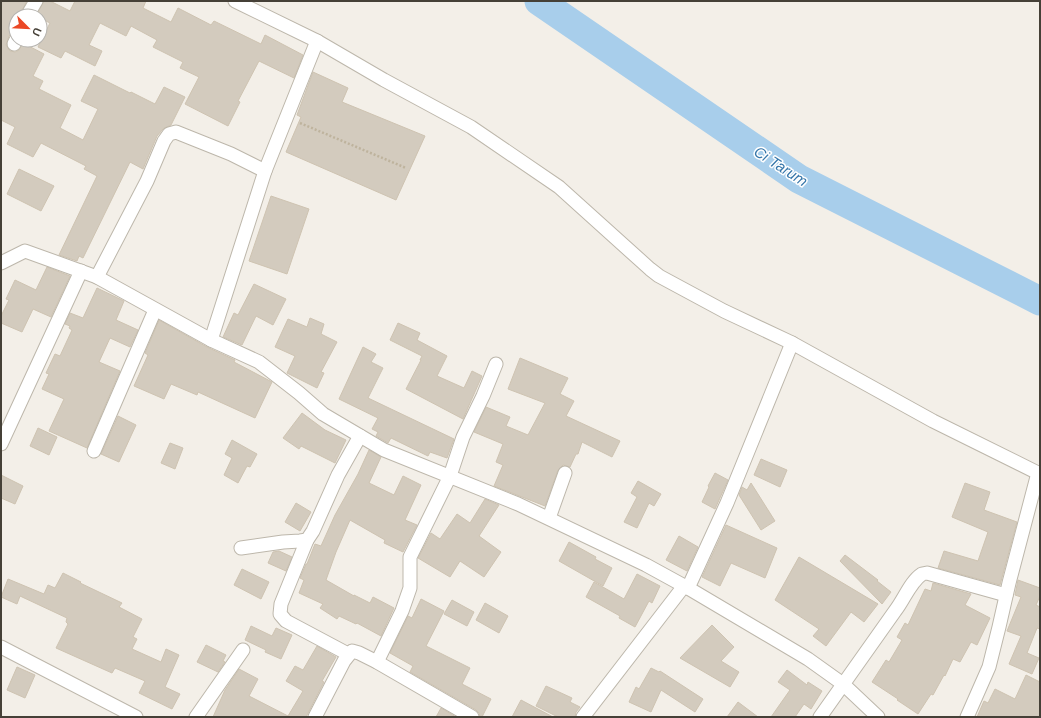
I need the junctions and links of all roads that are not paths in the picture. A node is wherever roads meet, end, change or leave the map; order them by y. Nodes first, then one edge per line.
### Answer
1 (235, 1) edge
2 (317, 41) junction
3 (265, 171) junction
4 (1, 263) edge
5 (81, 271) junction
6 (97, 277) junction
7 (154, 310) junction
8 (211, 340) junction
9 (792, 343) junction
10 (496, 364) dead end
11 (360, 436) junction
12 (1, 444) edge
13 (94, 451) dead end
14 (566, 473) dead end
15 (1039, 474) edge
16 (450, 476) junction
17 (549, 518) junction
18 (307, 540) junction
19 (241, 548) dead end
20 (686, 587) junction
21 (1006, 595) junction
22 (1, 647) edge
23 (243, 650) dead end
24 (348, 654) junction
25 (377, 662) junction
26 (843, 684) junction
27 (136, 717) edge
28 (196, 717) edge
29 (315, 717) edge
30 (472, 717) edge
31 (582, 717) edge
32 (820, 717) edge
33 (878, 717) edge
34 (967, 717) edge

1 - 2 street
2 - 3 street
2 - 9 street
3 - 6 street
3 - 8 street
4 - 5 street
5 - 6 street
5 - 12 street
6 - 7 street
7 - 8 street
7 - 13 street
8 - 11 street
9 - 15 street
9 - 20 street
10 - 16 street
11 - 16 street
11 - 18 street
14 - 17 street
15 - 21 street
16 - 17 street
16 - 25 street
17 - 20 street
18 - 19 street
18 - 24 street
20 - 26 street
20 - 31 street
21 - 26 street
21 - 34 street
22 - 27 street
23 - 28 street
24 - 25 street
24 - 29 street
25 - 30 street
26 - 32 street
26 - 33 street

